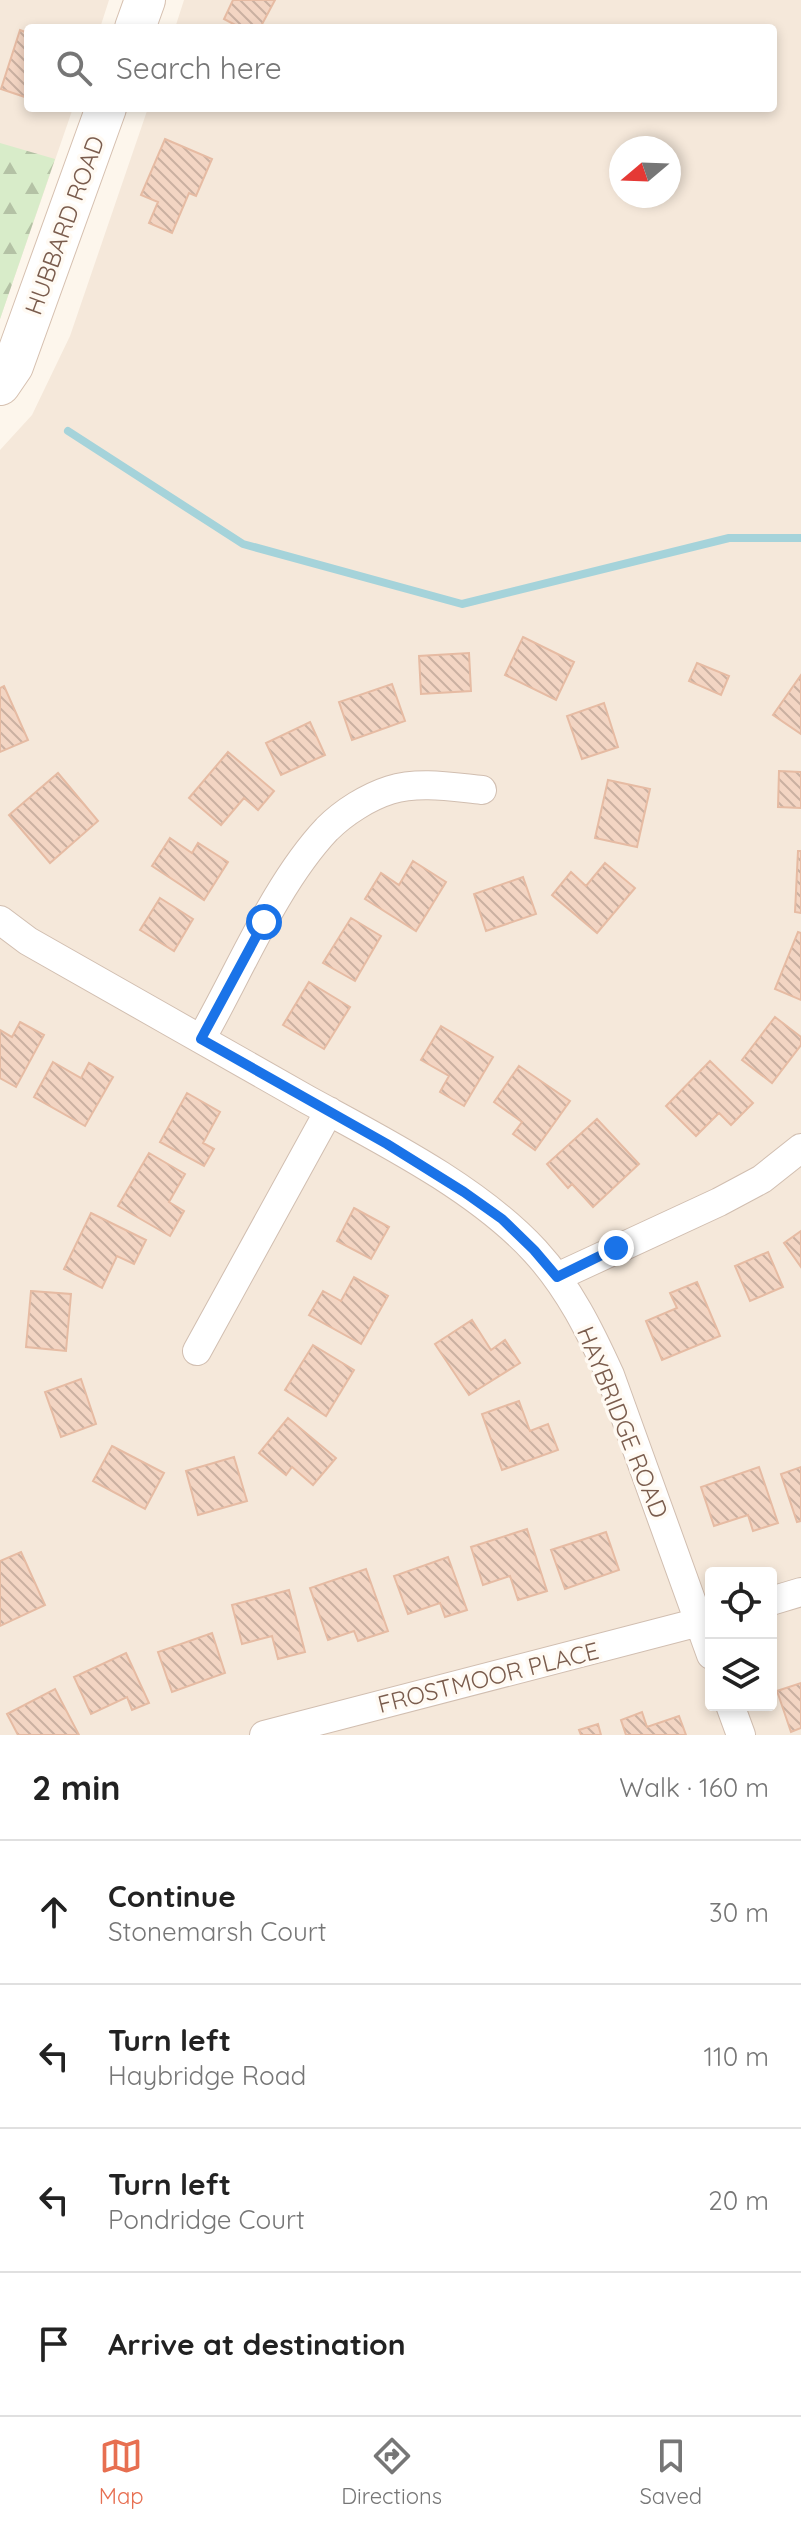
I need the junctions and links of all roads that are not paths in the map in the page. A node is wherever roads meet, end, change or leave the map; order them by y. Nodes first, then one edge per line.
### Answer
1 (145, 0) edge
2 (136, 24) edge
3 (105, 112) edge
4 (0, 385) edge
5 (482, 790) dead end
6 (0, 920) edge
7 (201, 1039) junction
8 (329, 1111) junction
9 (801, 1148) edge
10 (557, 1277) junction
11 (197, 1351) dead end
12 (801, 1592) edge
13 (777, 1599) edge
14 (705, 1620) edge
15 (732, 1711) edge
16 (264, 1735) edge
17 (741, 1735) edge

1 - 2 main road
3 - 4 main road, HUBBARD ROAD
5 - 7 street
6 - 7 street, HAYBRIDGE ROAD
7 - 8 street, HAYBRIDGE ROAD
8 - 10 street, HAYBRIDGE ROAD
8 - 11 street
9 - 10 street
10 - 14 street, HAYBRIDGE ROAD
12 - 13 street
14 - 16 street, FROSTMOOR PLACE
15 - 17 street

